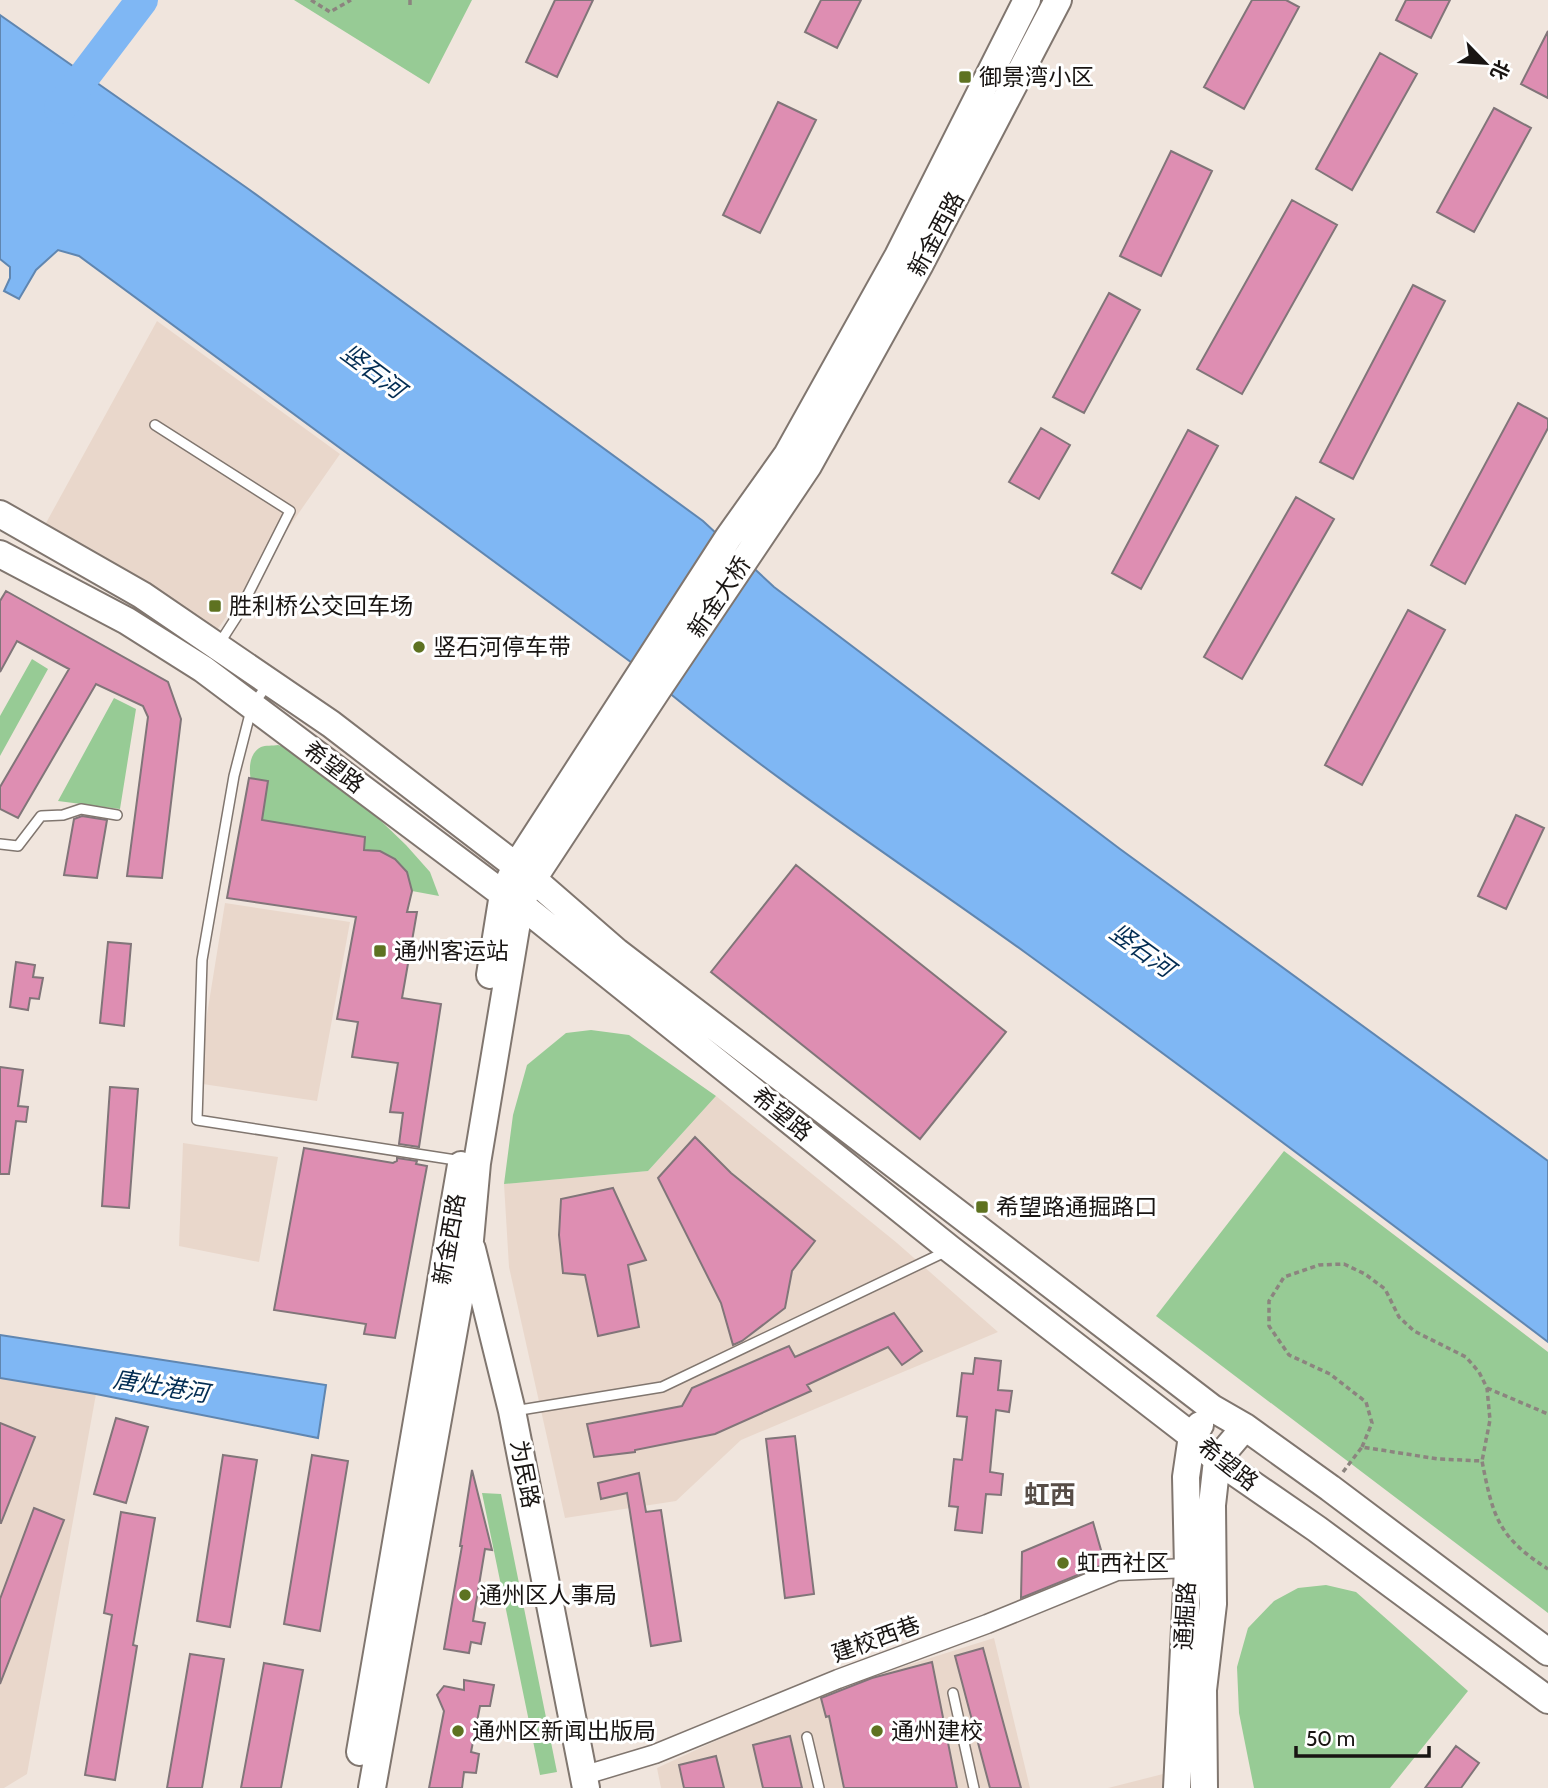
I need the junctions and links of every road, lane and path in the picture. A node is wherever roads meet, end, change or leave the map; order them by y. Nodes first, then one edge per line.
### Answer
1 (311, 0) edge
2 (351, 0) edge
3 (410, 0) edge
4 (1027, 0) edge
5 (1058, 0) edge
6 (410, 6) dead end
7 (155, 425) dead end
8 (797, 461) junction
9 (0, 514) edge
10 (0, 554) edge
11 (218, 646) junction
12 (203, 669) junction
13 (270, 681) junction
14 (252, 706) junction
15 (622, 723) joint
16 (117, 814) dead end
17 (0, 844) edge
18 (524, 872) junction
19 (511, 899) junction
20 (470, 1162) junction
21 (470, 1240) junction
22 (950, 1249) junction
23 (1487, 1388) junction
24 (1212, 1408) junction
25 (512, 1411) junction
26 (1548, 1414) edge
27 (1245, 1427) junction
28 (1192, 1436) junction
29 (1363, 1447) junction
30 (1217, 1460) junction
31 (1482, 1461) junction
32 (1330, 1488) junction
33 (1188, 1568) junction
34 (1548, 1569) edge
35 (1548, 1652) edge
36 (953, 1693) dead end
37 (1548, 1700) edge
38 (807, 1737) dead end
39 (586, 1782) edge
40 (354, 1788) edge
41 (372, 1788) edge
42 (819, 1788) edge
43 (974, 1788) edge
44 (1177, 1788) edge
45 (1204, 1788) edge

1 - 2 path
3 - 6 path
4 - 8 main road, 新金西路
5 - 8 main road, 新金西路
7 - 11 lane
8 - 15 main road, 新金大桥
9 - 11 main road, 希望路
10 - 12 main road, 希望路
11 - 12 lane
11 - 13 main road, 希望路
12 - 14 main road, 希望路
13 - 14 lane
13 - 18 main road, 希望路
14 - 19 main road, 希望路
14 - 20 lane
15 - 18 main road, 新金西路
16 - 17 lane
18 - 19 main road, 新金西路
18 - 24 main road, 希望路
19 - 20 main road, 新金西路
19 - 22 main road, 希望路
20 - 21 main road, 为民路
20 - 40 main road, 新金西路
21 - 25 main road, 为民路
21 - 41 main road, 新金西路
22 - 25 lane
22 - 28 main road, 希望路
23 - 26 path
23 - 29 path
23 - 31 path
24 - 27 main road, 希望路
24 - 28 main road, 通掘路
25 - 39 main road, 为民路
27 - 30 main road
27 - 32 main road, 希望路
28 - 30 main road, 希望路
28 - 33 main road, 通掘路
29 - 31 path
29 - 32 path
30 - 37 main road, 希望路
30 - 45 main road, 通掘路
31 - 34 path
32 - 35 main road, 希望路
33 - 39 street, 建校西巷
33 - 44 main road, 通掘路
36 - 43 lane
38 - 42 lane

